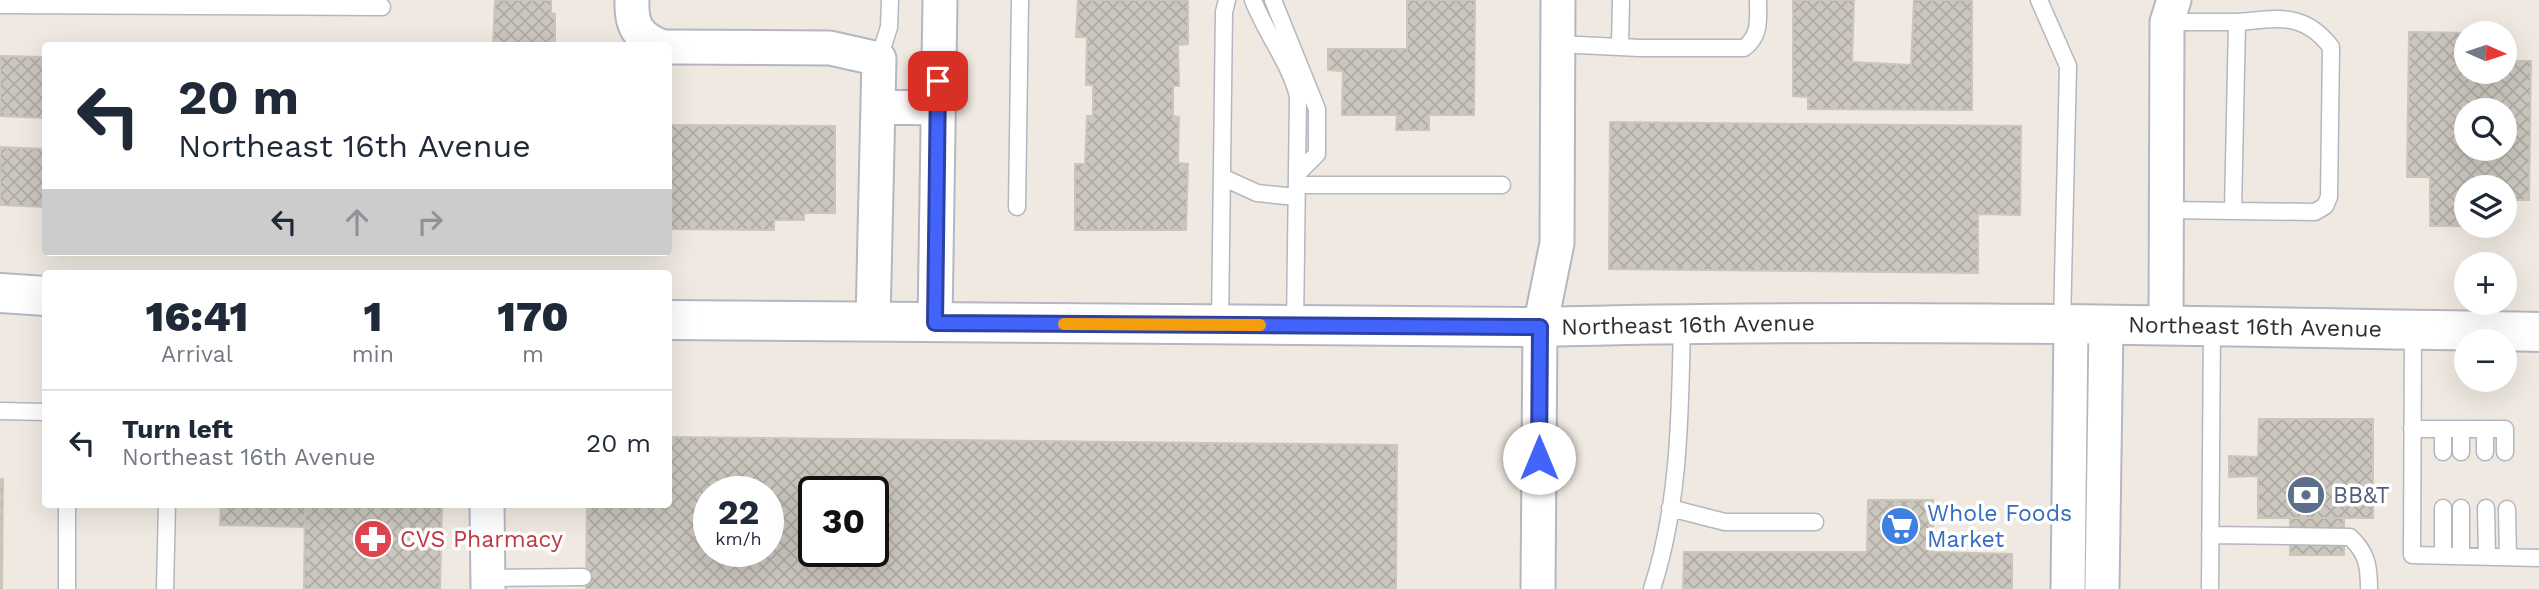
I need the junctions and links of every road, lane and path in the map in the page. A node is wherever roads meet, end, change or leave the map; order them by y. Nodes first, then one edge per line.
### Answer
1 (632, 0) edge
2 (890, 0) edge
3 (940, 0) edge
4 (1020, 0) edge
5 (1227, 0) edge
6 (1253, 0) edge
7 (1273, 0) edge
8 (1558, 0) edge
9 (1621, 0) edge
10 (1758, 0) edge
11 (2039, 0) edge
12 (0, 5) edge
13 (2170, 5) edge
14 (382, 7) dead end
15 (2236, 22) junction
16 (651, 42) edge
17 (1557, 44) junction
18 (1620, 45) junction
19 (672, 47) edge
20 (879, 59) junction
21 (878, 107) junction
22 (937, 108) junction
23 (1222, 177) junction
24 (1297, 185) junction
25 (1502, 185) dead end
26 (1017, 207) dead end
27 (2167, 210) junction
28 (2233, 211) junction
29 (0, 293) edge
30 (42, 296) edge
31 (672, 320) edge
32 (873, 322) junction
33 (935, 323) junction
34 (1682, 323) junction
35 (1220, 325) junction
36 (2079, 325) junction
37 (1294, 326) junction
38 (2166, 326) junction
39 (1540, 327) junction
40 (2212, 327) junction
41 (2413, 330) junction
42 (2539, 332) edge
43 (0, 411) edge
44 (42, 412) edge
45 (2412, 429) junction
46 (2442, 429) junction
47 (2461, 429) junction
48 (2485, 429) junction
49 (2442, 452) dead end
50 (2461, 452) dead end
51 (2485, 452) dead end
52 (2505, 452) dead end
53 (67, 508) edge
54 (167, 508) edge
55 (487, 508) edge
56 (1670, 508) junction
57 (2443, 508) dead end
58 (2461, 508) dead end
59 (2486, 508) dead end
60 (2507, 509) dead end
61 (1815, 522) dead end
62 (2210, 535) junction
63 (2442, 556) junction
64 (2461, 556) junction
65 (2487, 556) junction
66 (2508, 557) junction
67 (2539, 558) edge
68 (583, 577) dead end
69 (488, 583) edge
70 (67, 589) edge
71 (165, 589) edge
72 (1538, 589) edge
73 (1652, 589) edge
74 (2068, 589) edge
75 (2102, 589) edge
76 (2210, 589) edge
77 (2369, 589) edge

1 - 16 street
2 - 20 lane
3 - 22 street
4 - 26 lane
5 - 23 lane
6 - 24 lane
7 - 24 lane
8 - 17 street
9 - 18 lane
10 - 18 lane
11 - 36 lane
12 - 14 lane
13 - 15 lane
13 - 27 street
15 - 28 lane
15 - 28 lane
17 - 18 lane
17 - 39 street
19 - 20 street
20 - 21 street
21 - 22 street
21 - 32 street
22 - 33 street
23 - 24 lane
23 - 35 lane
24 - 25 lane
24 - 37 lane
27 - 28 lane
27 - 38 street
29 - 30 street
31 - 32 street, Northeast 16th Avenue
32 - 33 street, Northeast 16th Avenue
33 - 35 street, Northeast 16th Avenue
34 - 36 street, Northeast 16th Avenue
34 - 39 street, Northeast 16th Avenue
34 - 56 lane
35 - 37 street, Northeast 16th Avenue
36 - 38 street, Northeast 16th Avenue
36 - 74 street
36 - 75 street
37 - 39 street, Northeast 16th Avenue
38 - 40 street, Northeast 16th Avenue
39 - 72 street
40 - 41 street, Northeast 16th Avenue
40 - 62 lane
41 - 42 street, Northeast 16th Avenue
41 - 45 lane
43 - 44 lane
45 - 46 lane
45 - 63 lane
46 - 47 lane
46 - 49 lane
47 - 48 lane
47 - 50 lane
48 - 51 lane
48 - 52 lane
53 - 70 lane
54 - 71 lane
55 - 69 street
56 - 61 lane
56 - 73 lane
57 - 63 lane
58 - 64 lane
59 - 65 lane
60 - 66 lane
62 - 76 lane
62 - 77 lane
63 - 64 lane
64 - 65 lane
65 - 66 lane
66 - 67 lane
68 - 69 lane

